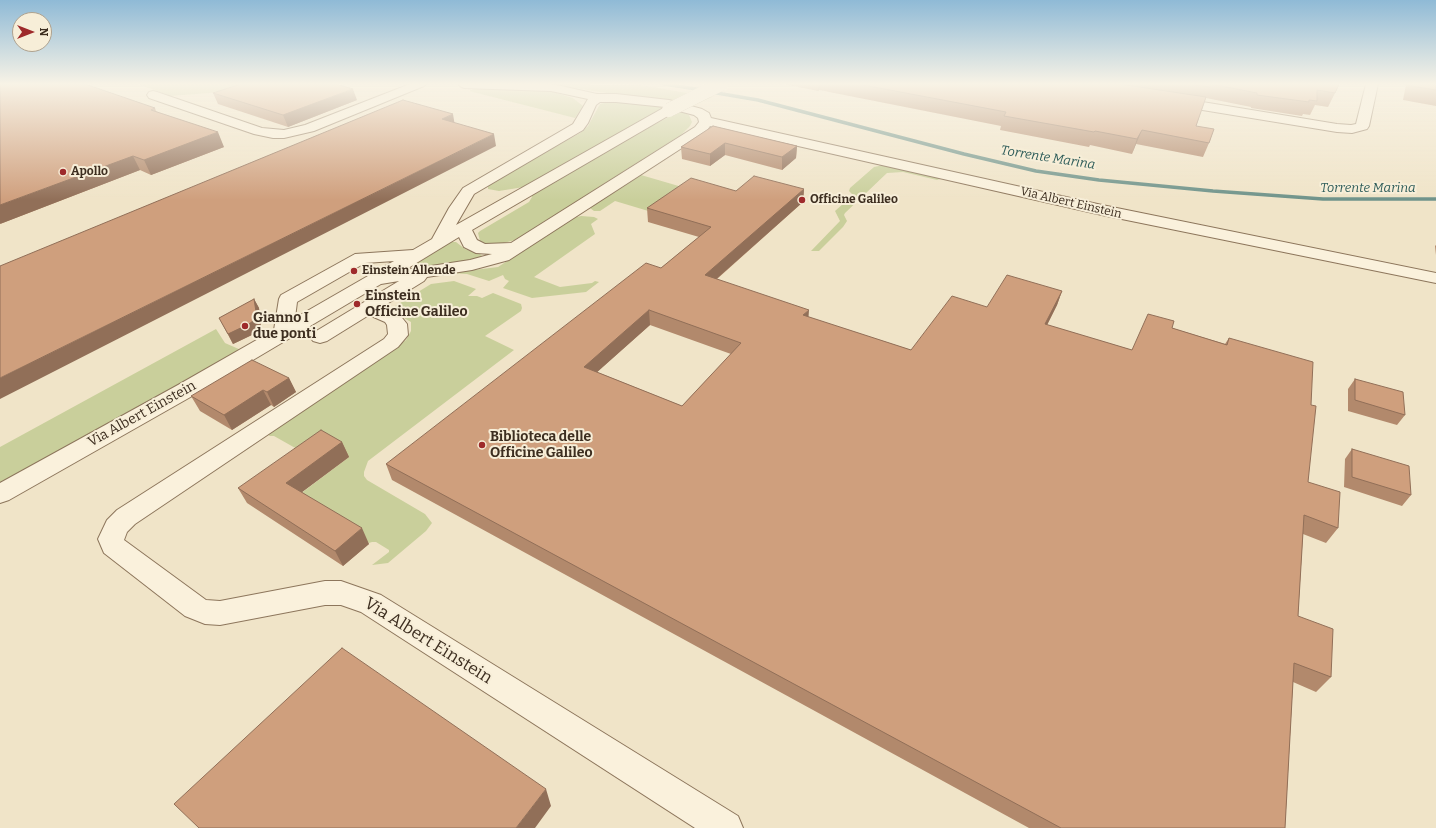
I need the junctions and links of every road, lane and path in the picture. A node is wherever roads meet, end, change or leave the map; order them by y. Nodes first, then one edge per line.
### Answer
1 (706, 122) edge
2 (234, 123) edge
3 (322, 123) edge
4 (583, 123) edge
5 (647, 123) edge
6 (723, 123) edge
7 (1304, 123) edge
8 (1363, 123) edge
9 (479, 184) junction
10 (516, 197) junction
11 (463, 228) junction
12 (439, 242) junction
13 (517, 247) junction
14 (417, 255) junction
15 (390, 256) junction
16 (426, 272) junction
17 (1436, 278) edge
18 (376, 279) junction
19 (328, 307) junction
20 (367, 308) junction
21 (283, 333) junction
22 (320, 337) dead end
23 (0, 494) edge
24 (726, 828) edge

1 - 13 street
2 - 3 street
4 - 9 street
5 - 10 street, Via Albert Einstein, bridge
6 - 17 street, Via Albert Einstein
7 - 8 street
9 - 10 street
9 - 12 street
10 - 11 street, Via Albert Einstein
11 - 12 street, Via Albert Einstein
11 - 13 street
12 - 14 street, Via Albert Einstein
13 - 16 street
14 - 15 street, Via Albert Einstein
14 - 18 street, Via Albert Einstein
15 - 19 street, Via Albert Einstein
15 - 21 street, Via Albert Einstein
16 - 18 street
16 - 20 street
18 - 19 street, Via Albert Einstein
19 - 21 street, Via Albert Einstein
20 - 22 street
20 - 24 street, Via Albert Einstein
21 - 23 street, Via Albert Einstein

